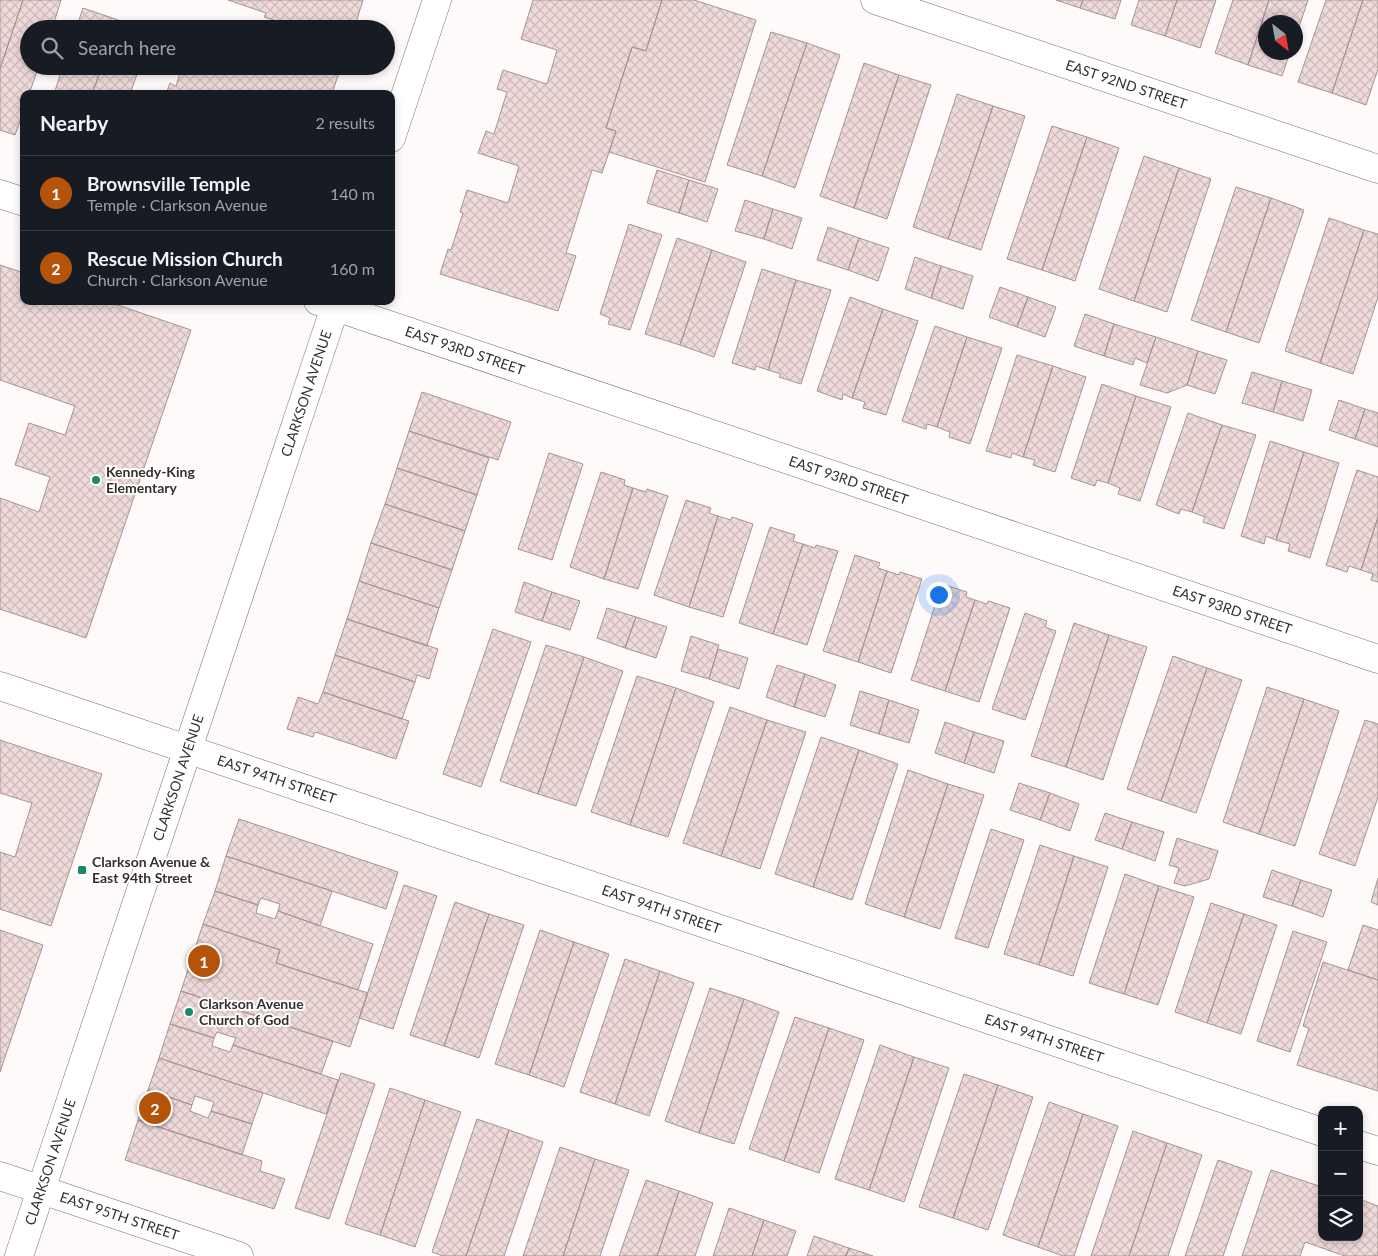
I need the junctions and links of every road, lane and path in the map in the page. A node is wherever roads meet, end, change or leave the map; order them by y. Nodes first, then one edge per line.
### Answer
1 (437, 0) edge
2 (875, 0) edge
3 (395, 126) edge
4 (1378, 169) edge
5 (0, 194) edge
6 (20, 201) edge
7 (329, 305) edge
8 (336, 305) edge
9 (1378, 659) edge
10 (0, 686) edge
11 (188, 749) junction
12 (1318, 1131) edge
13 (1363, 1146) edge
14 (1378, 1151) edge
15 (0, 1176) edge
16 (41, 1189) junction
17 (19, 1256) edge
18 (239, 1256) edge

1 - 3 street
2 - 4 street, EAST 92ND STREET
5 - 6 street
7 - 11 street, CLARKSON AVENUE
8 - 9 street, EAST 93RD STREET
10 - 11 street, EAST 94TH STREET
11 - 12 street, EAST 94TH STREET
11 - 16 street, CLARKSON AVENUE
13 - 14 street
15 - 16 street, EAST 95TH STREET
16 - 17 street, CLARKSON AVENUE
16 - 18 street, EAST 95TH STREET

